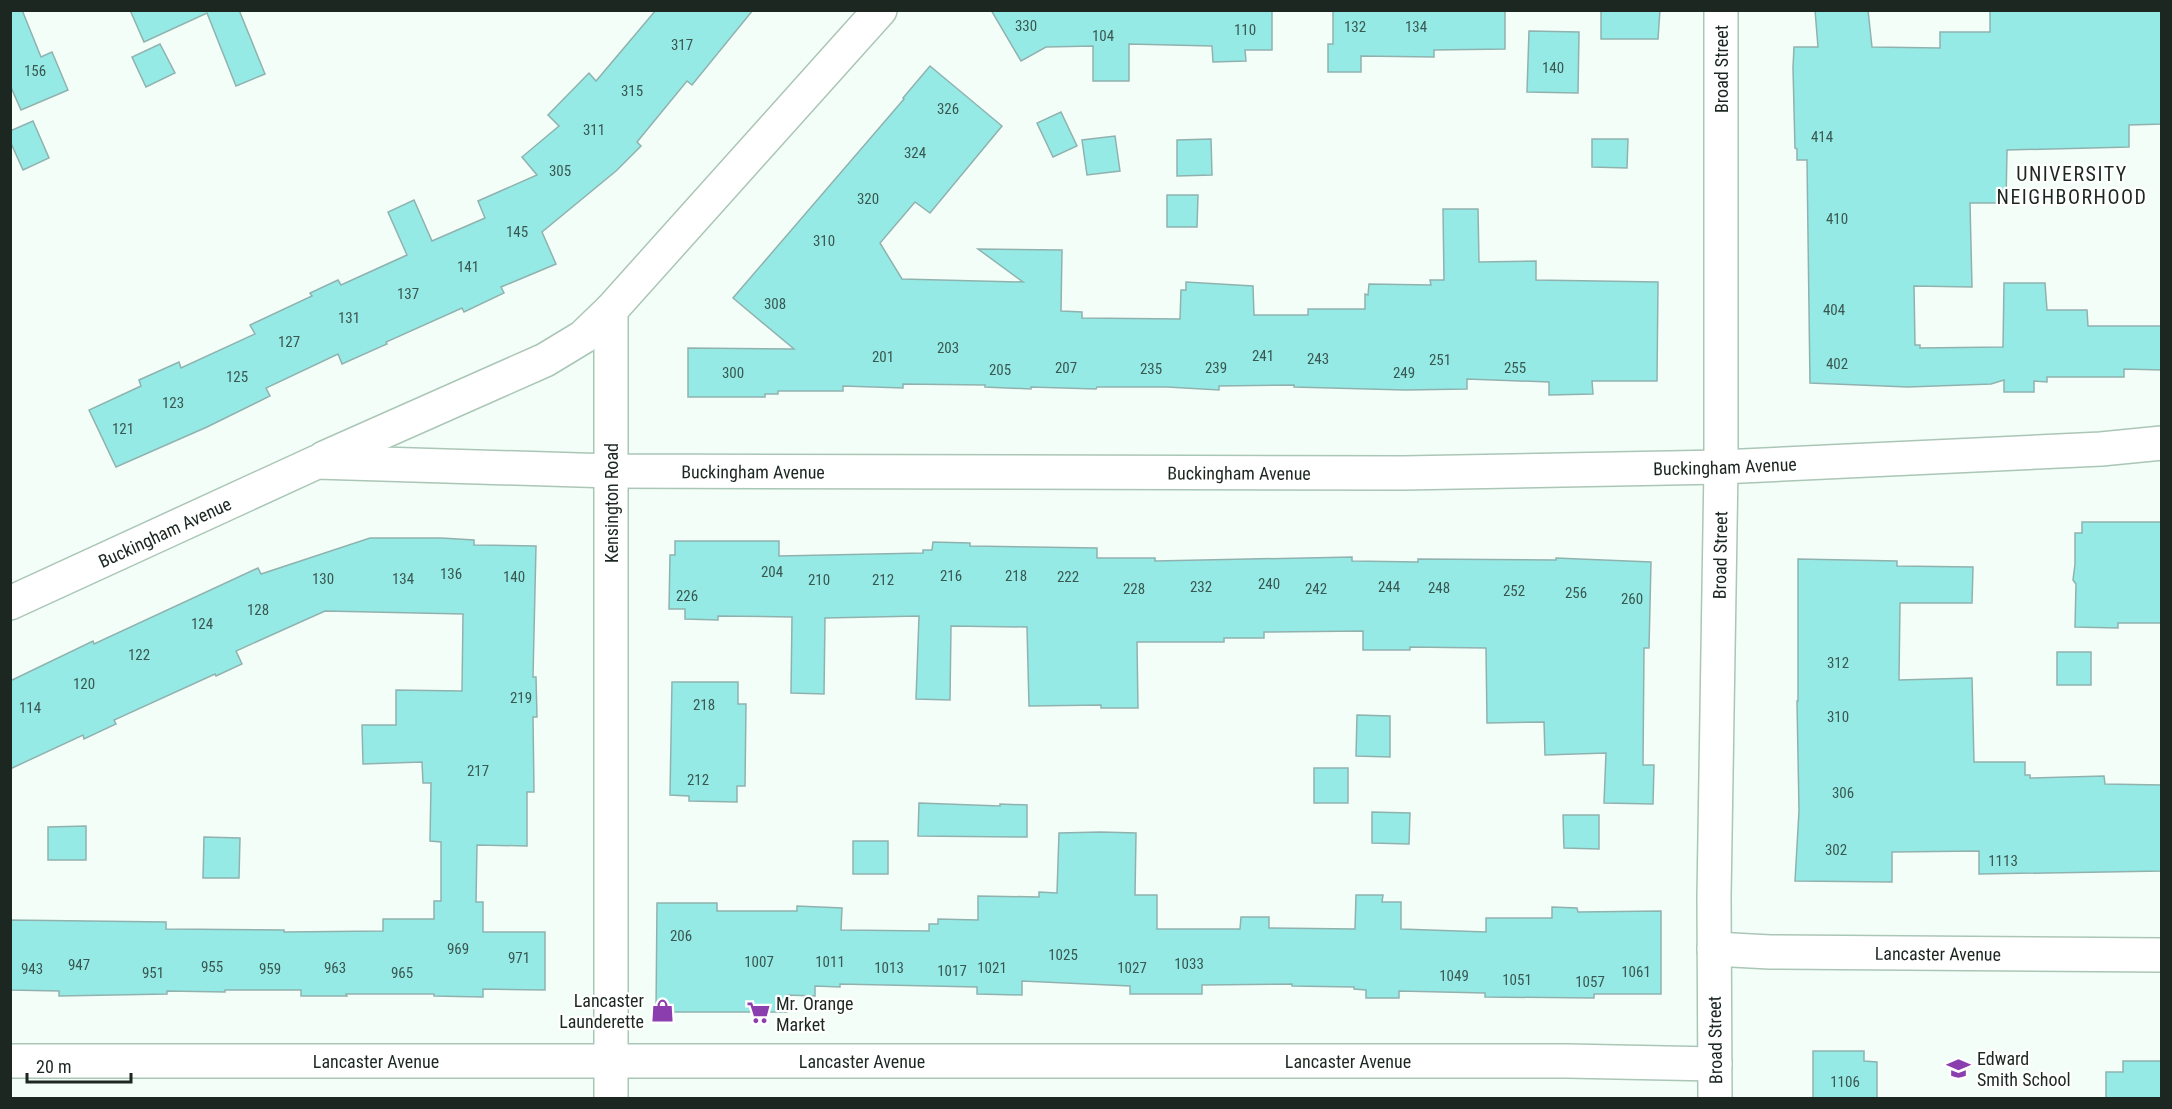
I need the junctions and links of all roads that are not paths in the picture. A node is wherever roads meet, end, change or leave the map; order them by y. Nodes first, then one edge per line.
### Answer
1 (880, 10) edge
2 (1721, 10) edge
3 (611, 310) junction
4 (2162, 443) edge
5 (317, 462) junction
6 (1721, 467) junction
7 (611, 471) junction
8 (10, 603) edge
9 (1714, 949) junction
10 (2162, 955) edge
11 (10, 1061) edge
12 (612, 1062) junction
13 (1715, 1064) junction
14 (611, 1098) edge
15 (1715, 1098) edge

1 - 3 street
2 - 6 street, Broad Street
3 - 5 street, Buckingham Avenue
3 - 7 street, Kensington Road
4 - 6 street, Buckingham Avenue
5 - 7 street, Buckingham Avenue
5 - 8 street, Buckingham Avenue
6 - 7 street, Buckingham Avenue
6 - 9 street, Broad Street
7 - 12 street, Kensington Road
9 - 10 street, Lancaster Avenue
9 - 13 street, Broad Street
11 - 12 street, Lancaster Avenue
12 - 13 street, Lancaster Avenue
12 - 14 street, Kensington Road
13 - 15 street, Broad Street

